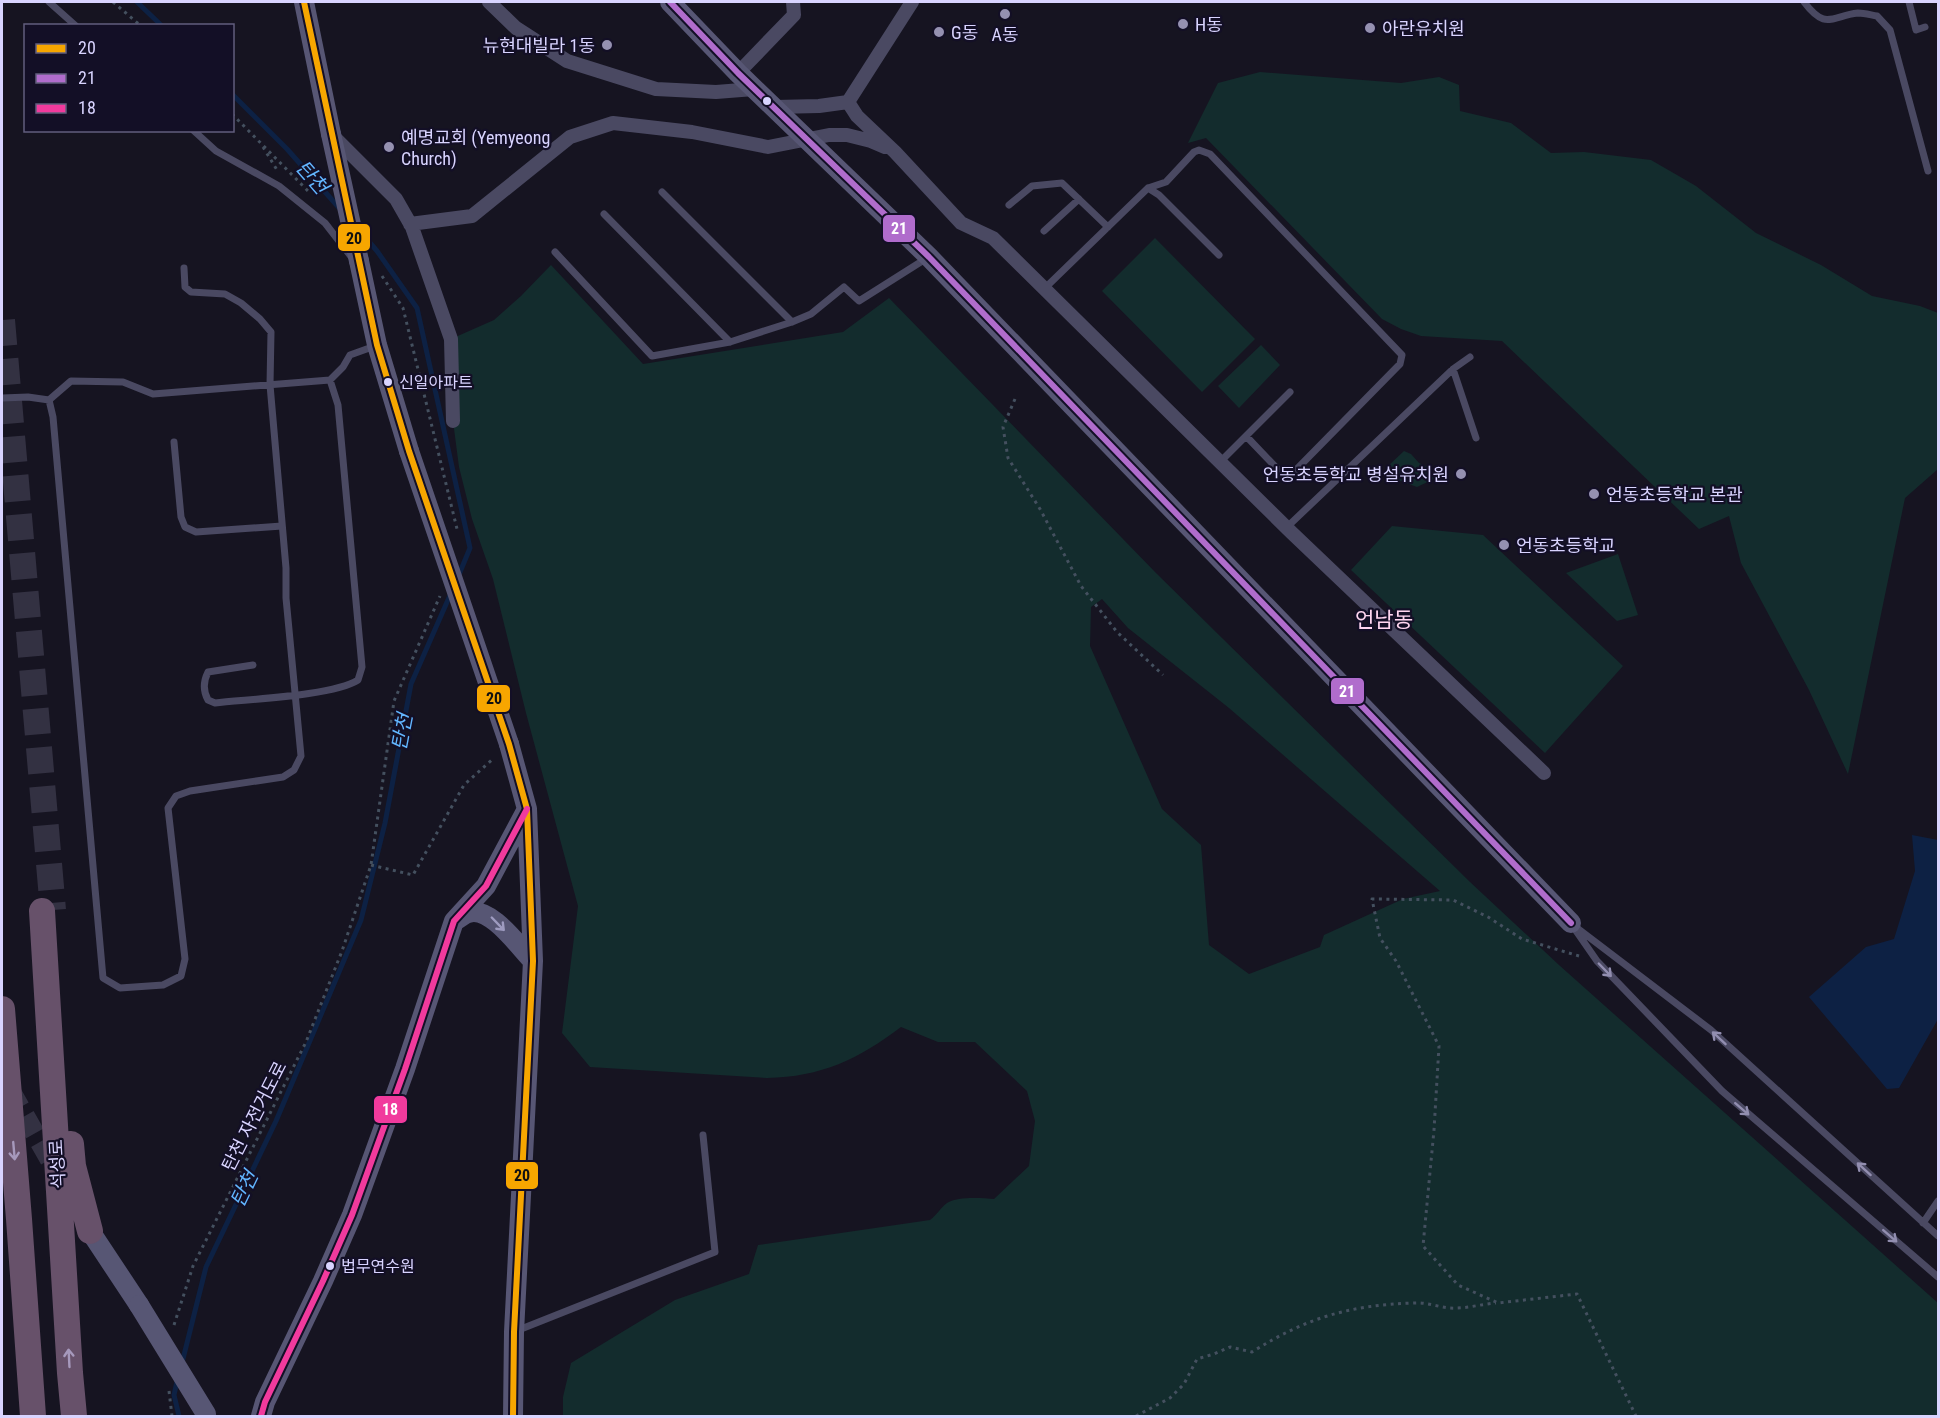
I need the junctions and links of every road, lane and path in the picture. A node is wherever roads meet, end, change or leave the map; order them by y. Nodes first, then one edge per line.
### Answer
1 (49, 2) edge
2 (113, 2) edge
3 (304, 2) edge
4 (489, 2) edge
5 (670, 2) edge
6 (793, 2) edge
7 (912, 2) edge
8 (1804, 2) edge
9 (1910, 2) edge
10 (74, 24) edge
11 (139, 24) edge
12 (1925, 27) dead end
13 (738, 73) junction
14 (754, 89) junction
15 (848, 102) junction
16 (775, 107) junction
17 (234, 116) edge
18 (195, 132) edge
19 (331, 134) junction
20 (806, 139) junction
21 (895, 152) junction
22 (1928, 171) dead end
23 (1148, 188) junction
24 (662, 192) dead end
25 (1079, 198) junction
26 (316, 199) dead end
27 (1009, 205) dead end
28 (604, 214) dead end
29 (410, 224) junction
30 (1108, 226) junction
31 (1044, 231) dead end
32 (555, 252) dead end
33 (1219, 255) dead end
34 (929, 256) junction
35 (365, 266) junction
36 (184, 268) dead end
37 (1044, 289) junction
38 (792, 322) junction
39 (730, 342) junction
40 (377, 345) junction
41 (1470, 357) dead end
42 (1453, 369) junction
43 (330, 380) junction
44 (270, 385) junction
45 (1290, 392) dead end
46 (2, 398) edge
47 (1015, 399) dead end
48 (49, 400) junction
49 (453, 421) dead end
50 (1246, 436) junction
51 (1476, 438) dead end
52 (174, 442) dead end
53 (1220, 462) junction
54 (282, 526) junction
55 (1286, 528) junction
56 (458, 543) dead end
57 (440, 596) dead end
58 (253, 664) dead end
59 (1163, 675) dead end
60 (296, 694) junction
61 (509, 744) junction
62 (1544, 773) dead end
63 (527, 809) junction
64 (371, 865) junction
65 (454, 921) junction
66 (1571, 923) junction
67 (533, 961) junction
68 (1597, 961) junction
69 (2, 1009) edge
70 (703, 1135) dead end
71 (1938, 1201) edge
72 (1923, 1222) junction
73 (90, 1231) joint
74 (1938, 1236) edge
75 (1938, 1277) edge
76 (1498, 1303) junction
77 (514, 1332) junction
78 (173, 1333) dead end
79 (169, 1384) dead end
80 (206, 1415) edge
81 (33, 1416) edge
82 (74, 1416) edge
83 (172, 1416) edge
84 (261, 1416) edge
85 (513, 1416) edge
86 (1136, 1416) edge
87 (1636, 1416) edge

1 - 10 lane
2 - 11 path
3 - 19 main road
4 - 14 street
5 - 13 main road
6 - 13 street
7 - 15 street
8 - 22 lane
9 - 12 lane
13 - 14 main road
14 - 16 main road
15 - 16 street
15 - 21 street
16 - 20 main road
17 - 26 path
18 - 35 lane
19 - 29 street
19 - 35 main road, bridge
20 - 21 street
20 - 29 street
20 - 34 main road
21 - 37 street
23 - 30 lane
23 - 33 lane
23 - 50 lane
24 - 38 lane
25 - 27 lane
25 - 30 lane
25 - 31 lane
28 - 39 lane
29 - 49 street
30 - 37 lane
32 - 39 lane
34 - 38 lane
34 - 66 main road
35 - 40 main road
35 - 56 path
36 - 44 lane
37 - 53 street
38 - 39 lane
40 - 43 lane
40 - 61 main road, bridge
41 - 42 lane
42 - 51 lane
42 - 55 lane
43 - 44 lane
43 - 60 lane
44 - 48 lane
44 - 54 lane
45 - 50 lane
46 - 48 lane
47 - 59 path
48 - 60 lane
50 - 53 lane
52 - 54 lane
53 - 55 street
54 - 60 lane
55 - 62 street
57 - 64 path, 탄천 자전거도로
58 - 60 lane
61 - 63 main road
61 - 64 path
63 - 65 main road
63 - 67 main road
64 - 78 path, 탄천 자전거도로
65 -> 67 main road
65 - 84 main road
66 - 68 lane
72 -> 66 lane
67 - 77 main road
68 -> 75 lane
68 - 76 path
69 -> 81 highway
70 - 77 lane
71 - 72 lane
72 - 74 lane
73 - 80 main road, bridge
82 -> 73 highway, 석성로
76 - 86 path
76 - 87 path
77 - 85 main road
79 - 83 path

